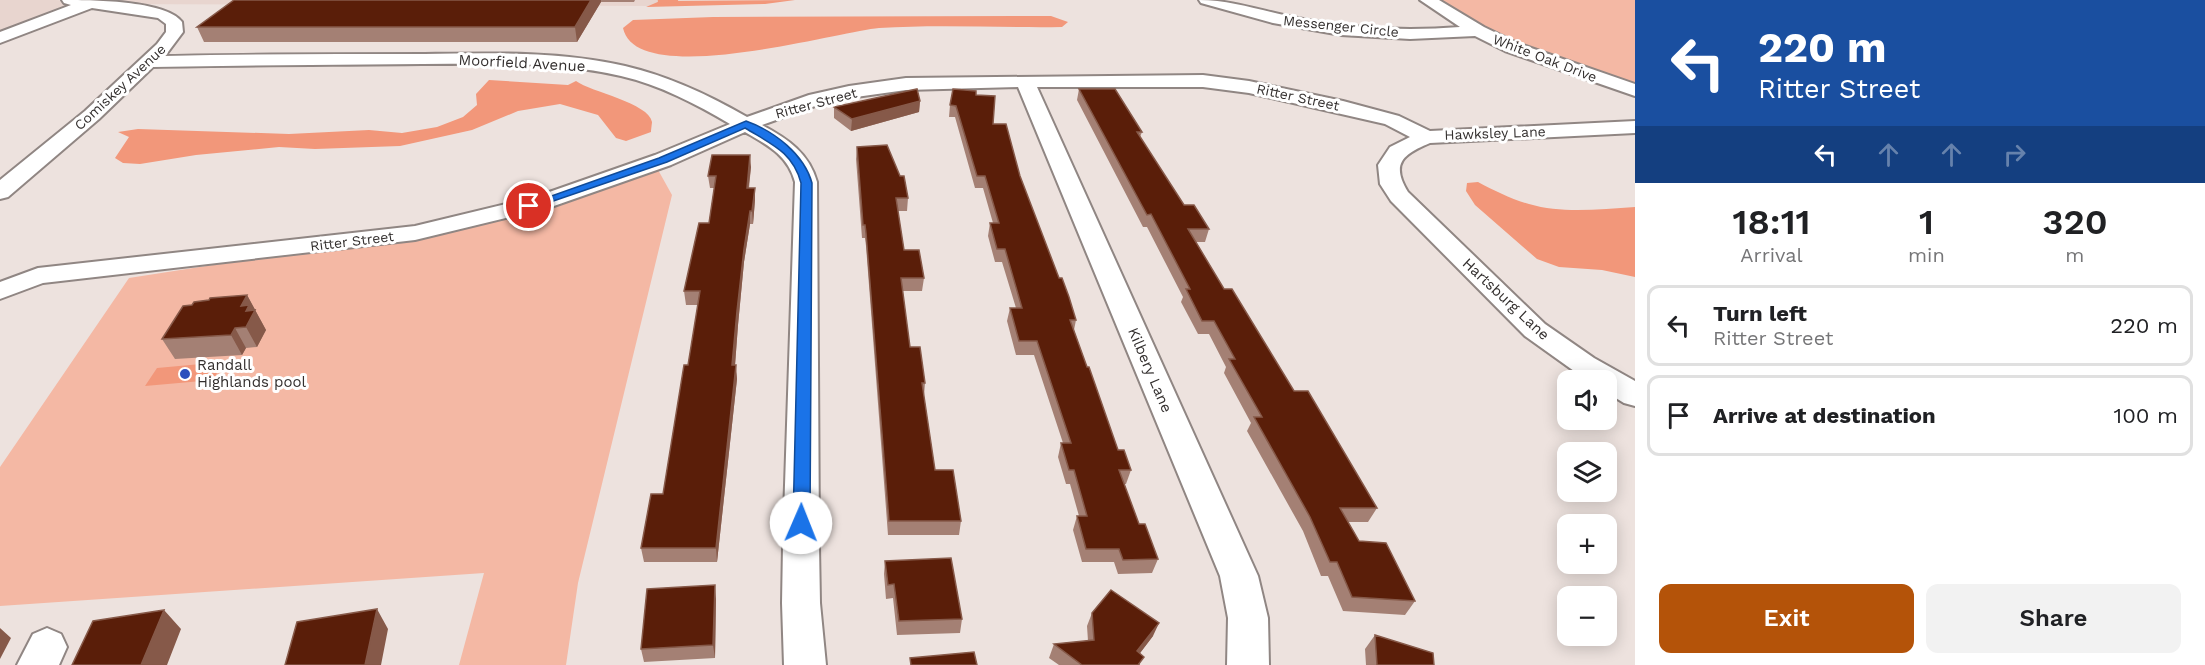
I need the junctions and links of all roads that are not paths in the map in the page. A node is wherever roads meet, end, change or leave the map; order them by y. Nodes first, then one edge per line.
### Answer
1 (70, 0) edge
2 (1207, 0) edge
3 (1428, 0) edge
4 (97, 1) edge
5 (1478, 31) junction
6 (0, 38) edge
7 (147, 62) junction
8 (1026, 82) junction
9 (1635, 90) edge
10 (746, 124) junction
11 (1635, 127) edge
12 (1427, 136) junction
13 (1392, 186) joint
14 (0, 192) edge
15 (0, 270) edge
16 (38, 276) junction
17 (0, 291) edge
18 (1635, 395) edge
19 (805, 665) edge
20 (1248, 665) edge

1 - 4 street, Comiskey Avenue
2 - 5 street, Messenger Circle
3 - 5 street, White Oak Drive
4 - 6 street
4 - 7 street, Comiskey Avenue
5 - 9 street, White Oak Drive
7 - 10 street, Moorfield Avenue
7 - 14 street, Comiskey Avenue
8 - 10 street, Ritter Street
8 - 12 street, Ritter Street
8 - 20 street, Kilbery Lane
10 - 16 street, Ritter Street
10 - 19 street, Moorfield Avenue
11 - 12 street, Hawksley Lane
12 - 13 street, Hawksley Lane
13 - 18 street, Hartsburg Lane
15 - 16 street, Ritter Street
16 - 17 street, Ritter Street

